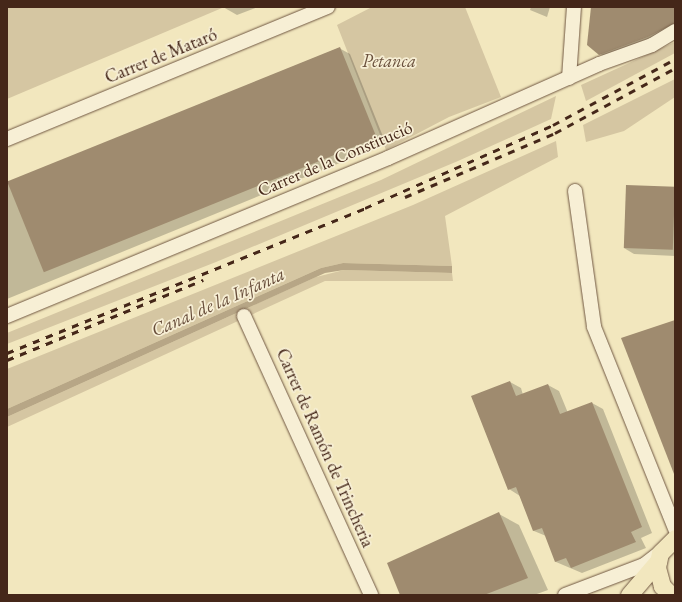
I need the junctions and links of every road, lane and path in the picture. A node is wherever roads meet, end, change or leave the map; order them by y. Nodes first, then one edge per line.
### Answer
1 (328, 7) edge
2 (574, 7) edge
3 (675, 31) edge
4 (569, 78) junction
5 (7, 139) edge
6 (575, 191) dead end
7 (7, 316) edge
8 (244, 316) dead end
9 (675, 529) edge
10 (675, 538) edge
11 (659, 557) junction
12 (371, 595) edge
13 (565, 595) edge
14 (629, 595) edge
15 (670, 595) edge

1 - 5 street, Carrer de Mataró
2 - 4 street
3 - 4 street, Carrer de la Constitució
4 - 7 street, Carrer de la Constitució
6 - 9 street
8 - 12 street, Carrer de Ramón de Trincheria
10 - 11 main road
11 - 13 street
11 - 14 main road
11 - 15 main road

